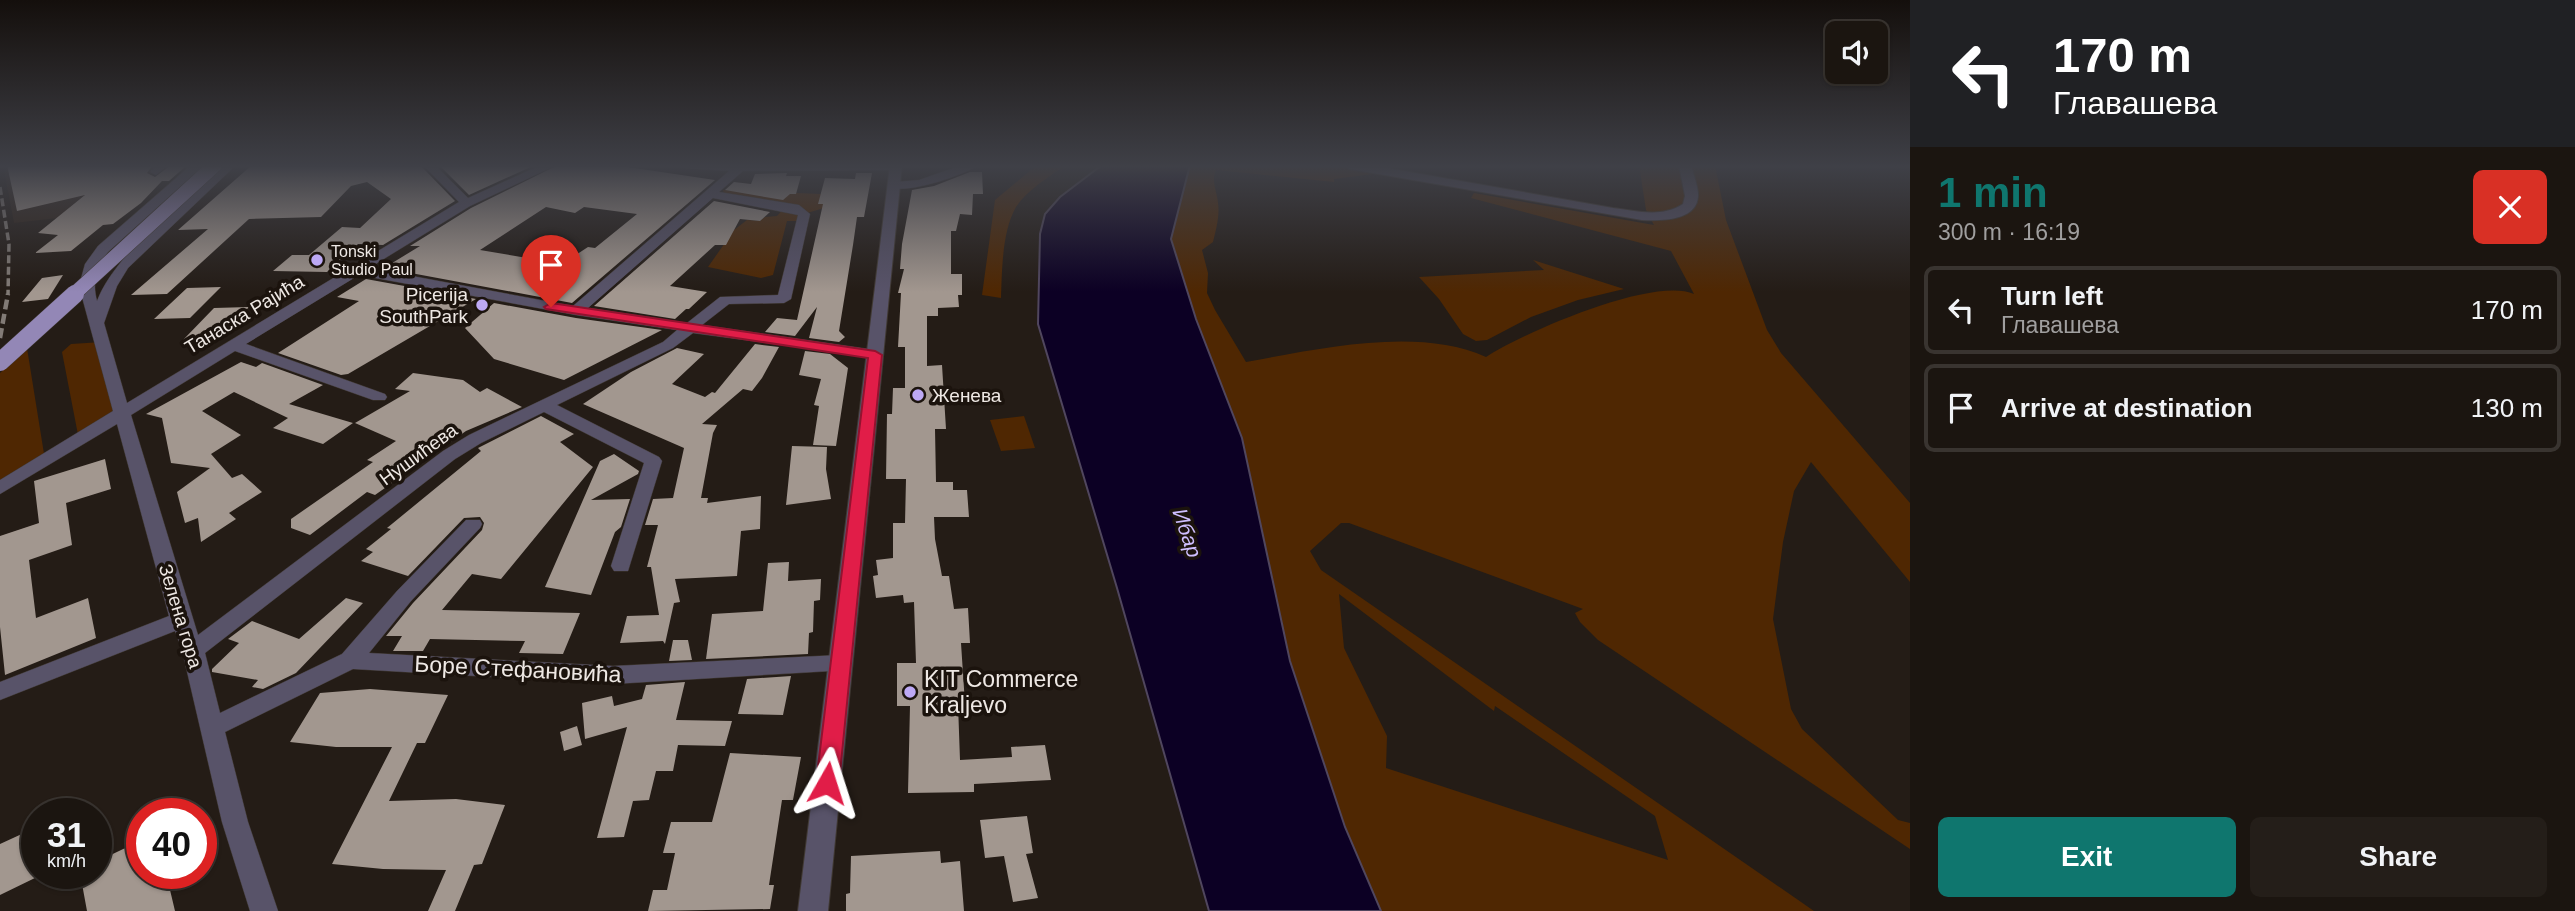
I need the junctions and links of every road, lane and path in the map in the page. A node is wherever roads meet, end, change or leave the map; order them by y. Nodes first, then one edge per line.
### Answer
1 (148, 208) edge
2 (169, 208) edge
3 (185, 208) edge
4 (459, 208) edge
5 (695, 208) edge
6 (790, 208) edge
7 (892, 208) edge
8 (1588, 208) edge
9 (1687, 208) edge
10 (356, 270) junction
11 (576, 311) junction
12 (97, 322) junction
13 (689, 329) junction
14 (234, 345) junction
15 (875, 355) junction
16 (0, 362) edge
17 (379, 397) dead end
18 (544, 405) junction
19 (121, 414) junction
20 (0, 488) edge
21 (473, 524) dead end
22 (621, 566) dead end
23 (181, 620) junction
24 (194, 650) junction
25 (350, 660) junction
26 (840, 664) junction
27 (0, 691) edge
28 (212, 728) junction
29 (264, 911) edge
30 (813, 911) edge

1 - 12 street, Зелена гора
2 - 16 main road, bridge
3 - 12 street
4 - 10 street, Танаска Рајића
5 - 11 street
6 - 13 street, Нушићева
7 - 15 street
8 - 9 street
10 - 11 street
10 - 14 street, Танаска Рајића
11 - 13 street
12 - 19 street, Зелена гора
13 - 15 street
13 - 18 street, Нушићева
14 - 17 street
14 - 19 street, Танаска Рајића
15 - 26 street
18 - 22 street
18 - 24 street, Нушићева
19 - 20 street, Танаска Рајића
19 - 23 street, Зелена гора
21 - 25 street
23 - 24 street, Зелена гора
23 - 27 street
24 - 28 street, Зелена гора
25 - 26 street, Боре Стефановића
25 - 28 street, Боре Стефановића
26 - 30 street
28 - 29 street, Зелена гора

